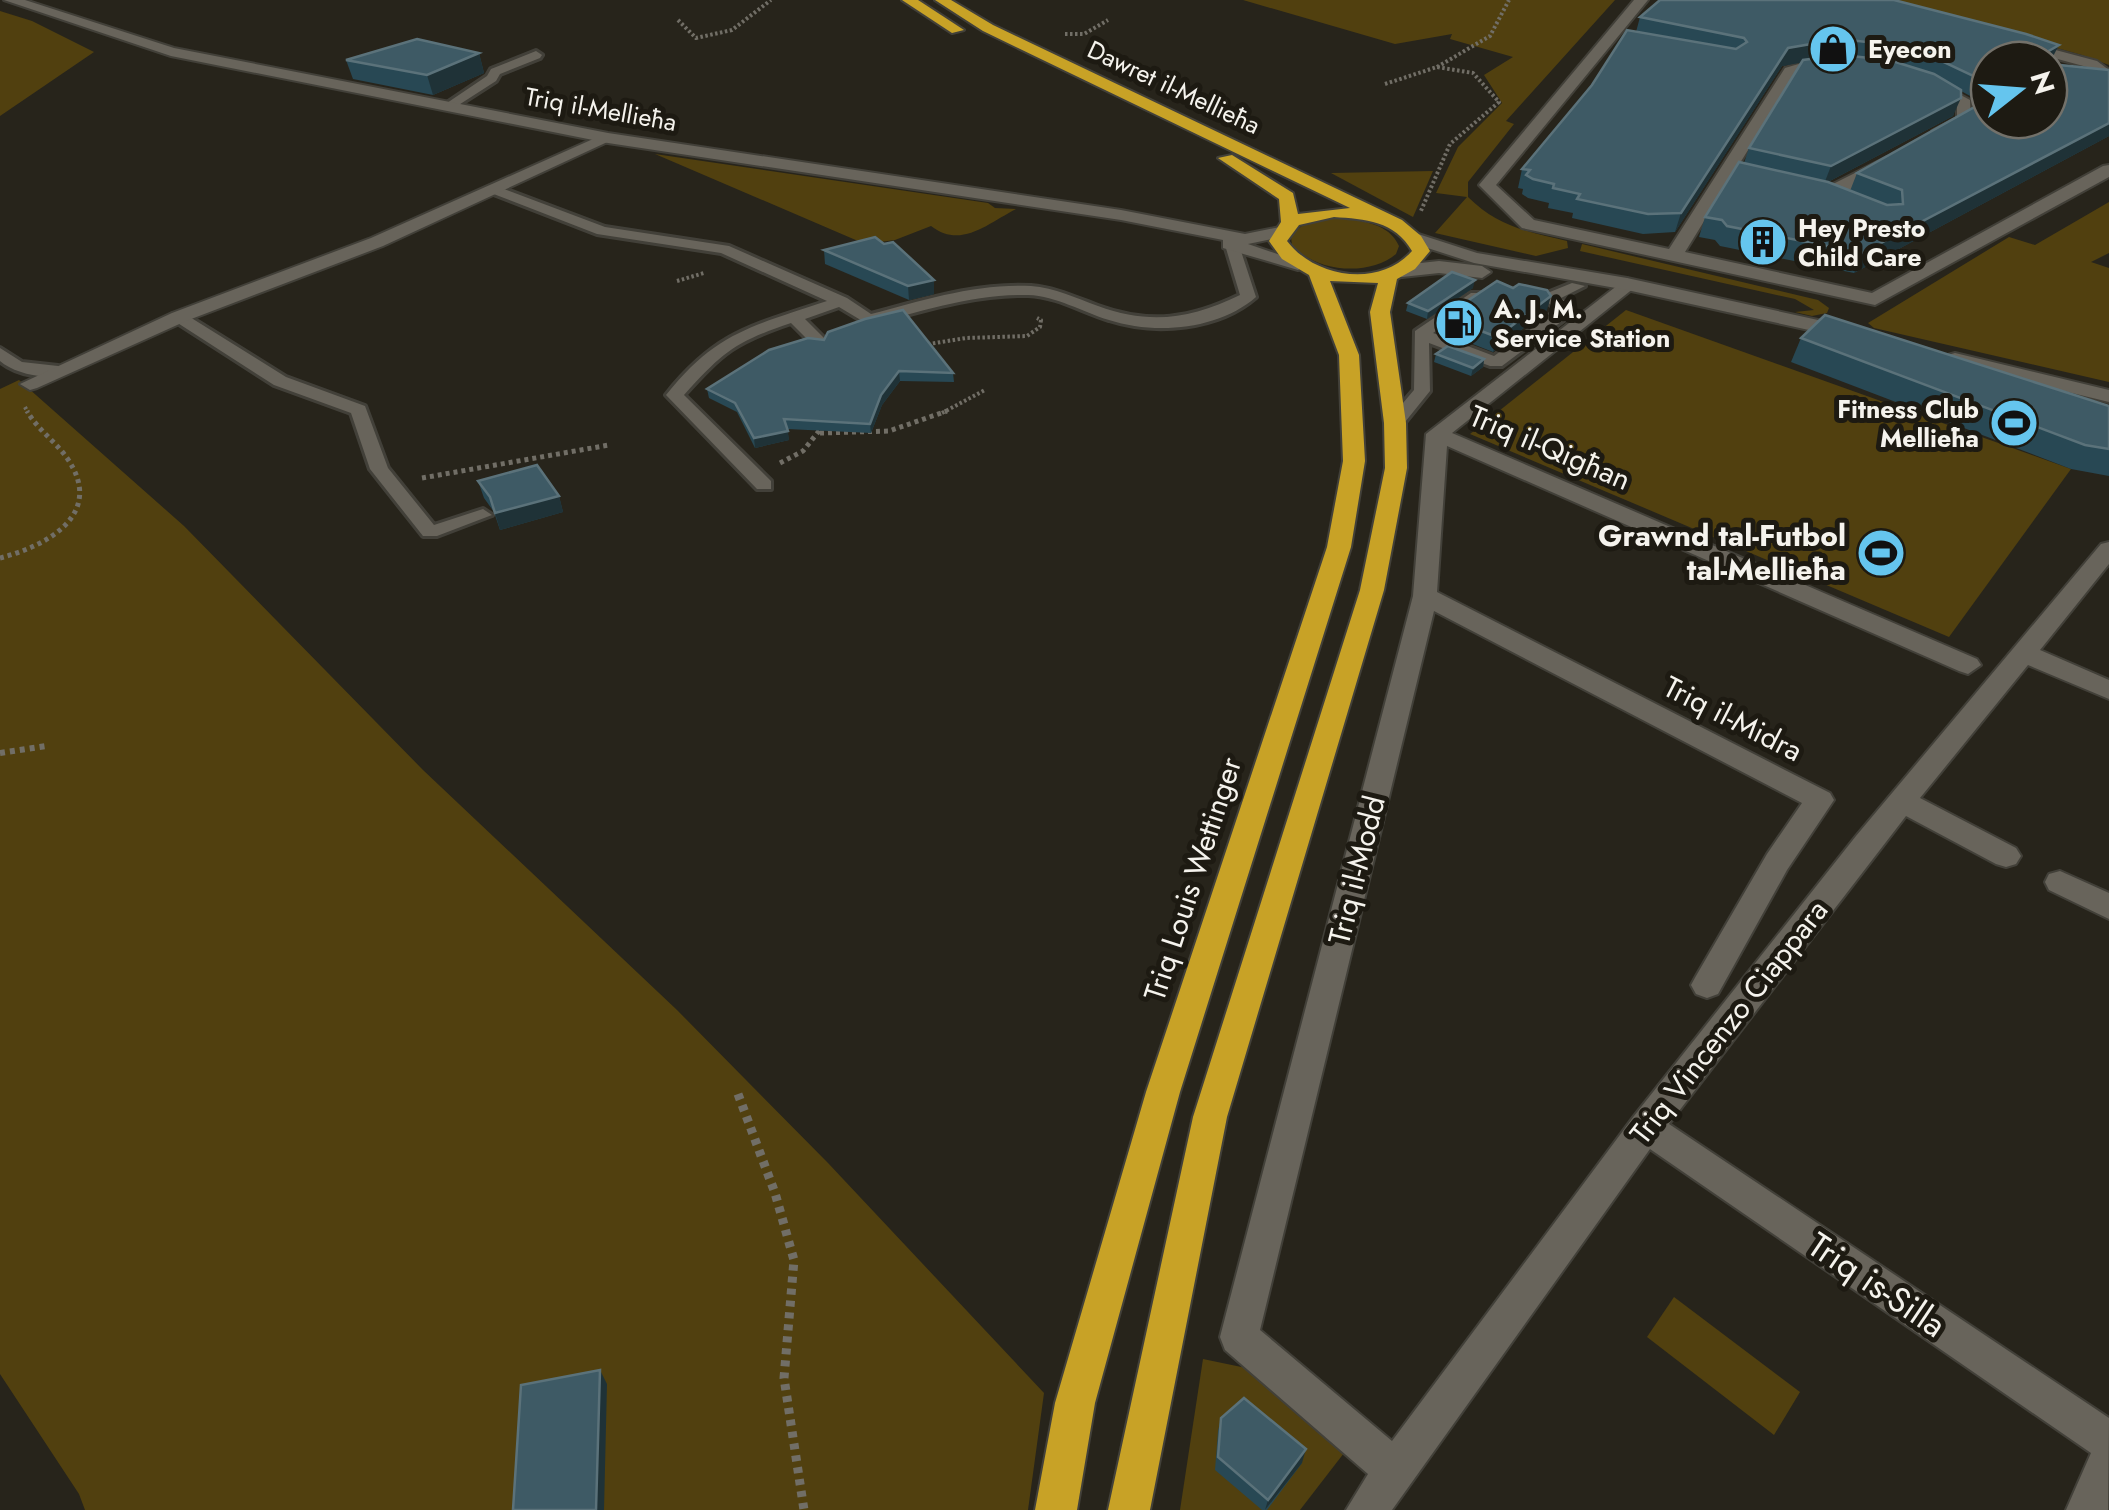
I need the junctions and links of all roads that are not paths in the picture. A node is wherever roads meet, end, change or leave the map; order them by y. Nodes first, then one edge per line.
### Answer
1 (11, 0) edge
2 (909, 0) edge
3 (942, 0) edge
4 (1641, 0) edge
5 (536, 55) dead end
6 (2069, 58) edge
7 (1850, 63) edge
8 (1913, 76) edge
9 (2109, 77) edge
10 (450, 105) junction
11 (608, 138) junction
12 (1930, 139) edge
13 (1895, 158) edge
14 (2109, 170) edge
15 (1795, 187) edge
16 (496, 190) junction
17 (1828, 194) junction
18 (1854, 204) edge
19 (1385, 219) junction
20 (1285, 227) junction
21 (1190, 231) junction
22 (1412, 234) junction
23 (1232, 245) junction
24 (1674, 255) junction
25 (1298, 264) junction
26 (1317, 272) junction
27 (1395, 273) junction
28 (1628, 284) junction
29 (1492, 285) edge
30 (1577, 286) junction
31 (1531, 293) edge
32 (1550, 297) junction
33 (1875, 299) junction
34 (841, 300) junction
35 (180, 317) junction
36 (795, 318) junction
37 (1835, 330) junction
38 (1421, 334) junction
39 (738, 336) junction
40 (1871, 339) edge
41 (820, 342) edge
42 (1926, 352) edge
43 (0, 353) edge
44 (689, 357) dead end
45 (58, 371) junction
46 (30, 384) road end
47 (2109, 396) edge
48 (1395, 423) junction
49 (1437, 434) junction
50 (759, 481) road end
51 (483, 515) edge
52 (2109, 548) edge
53 (1425, 596) junction
54 (2026, 654) junction
55 (1968, 665) dead end
56 (2109, 690) edge
57 (1904, 802) junction
58 (2006, 856) dead end
59 (2060, 882) dead end
60 (2109, 907) edge
61 (1707, 984) dead end
62 (1646, 1127) junction
63 (2109, 1442) edge
64 (2109, 1459) edge
65 (1395, 1470) junction
66 (1056, 1510) edge
67 (1129, 1510) edge
68 (1367, 1510) edge
69 (2088, 1510) edge

1 - 10 street, Triq il-Mellieħa
2 - 20 highway, Dawret il-Mellieħa
3 - 19 highway, Dawret il-Mellieħa
4 - 24 street
5 - 10 lane
6 - 9 street
7 - 24 street
8 - 12 street
10 - 11 street, Triq il-Mellieħa
11 - 16 street
11 - 21 street, Triq il-Mellieħa
13 - 17 street
14 - 33 street
15 - 17 street
16 - 34 lane
16 - 35 street
17 - 18 street
19 - 20 highway
19 - 22 highway, Dawret il-Mellieħa
20 - 21 street, Triq il-Mellieħa
20 - 25 highway, Dawret il-Mellieħa
21 - 23 street, Triq il-Mellieħa
22 - 27 highway
22 - 28 street
23 - 25 street, Triq il-Mellieħa
23 - 34 lane
24 - 33 street
25 - 26 highway
26 - 27 highway
26 - 66 highway, Triq Louis Wettinger
27 - 30 street
27 - 48 highway
28 - 30 street
28 - 37 street
28 - 49 street
29 - 38 lane
30 - 32 lane
31 - 32 lane
32 - 38 lane
33 - 37 street
34 - 36 lane
35 - 45 street
35 - 51 lane
36 - 39 lane
36 - 41 lane
37 - 40 street
38 - 48 lane
39 - 44 lane
39 - 50 lane
42 - 47 street
43 - 45 lane
45 - 46 street
48 - 67 highway
49 - 53 street, Triq il-Modd
49 - 55 street, Triq il-Qigħan
52 - 54 street, Triq Vincenzo Ciappara
53 - 61 street, Triq il-Midra
53 - 65 street, Triq il-Modd
54 - 56 street
54 - 57 street, Triq Vincenzo Ciappara
57 - 58 street
57 - 62 street, Triq Vincenzo Ciappara
59 - 60 street
62 - 63 street, Triq is-Silla
62 - 65 street, Triq Vincenzo Ciappara
64 - 69 street
65 - 68 street, Triq Vincenzo Ciappara

